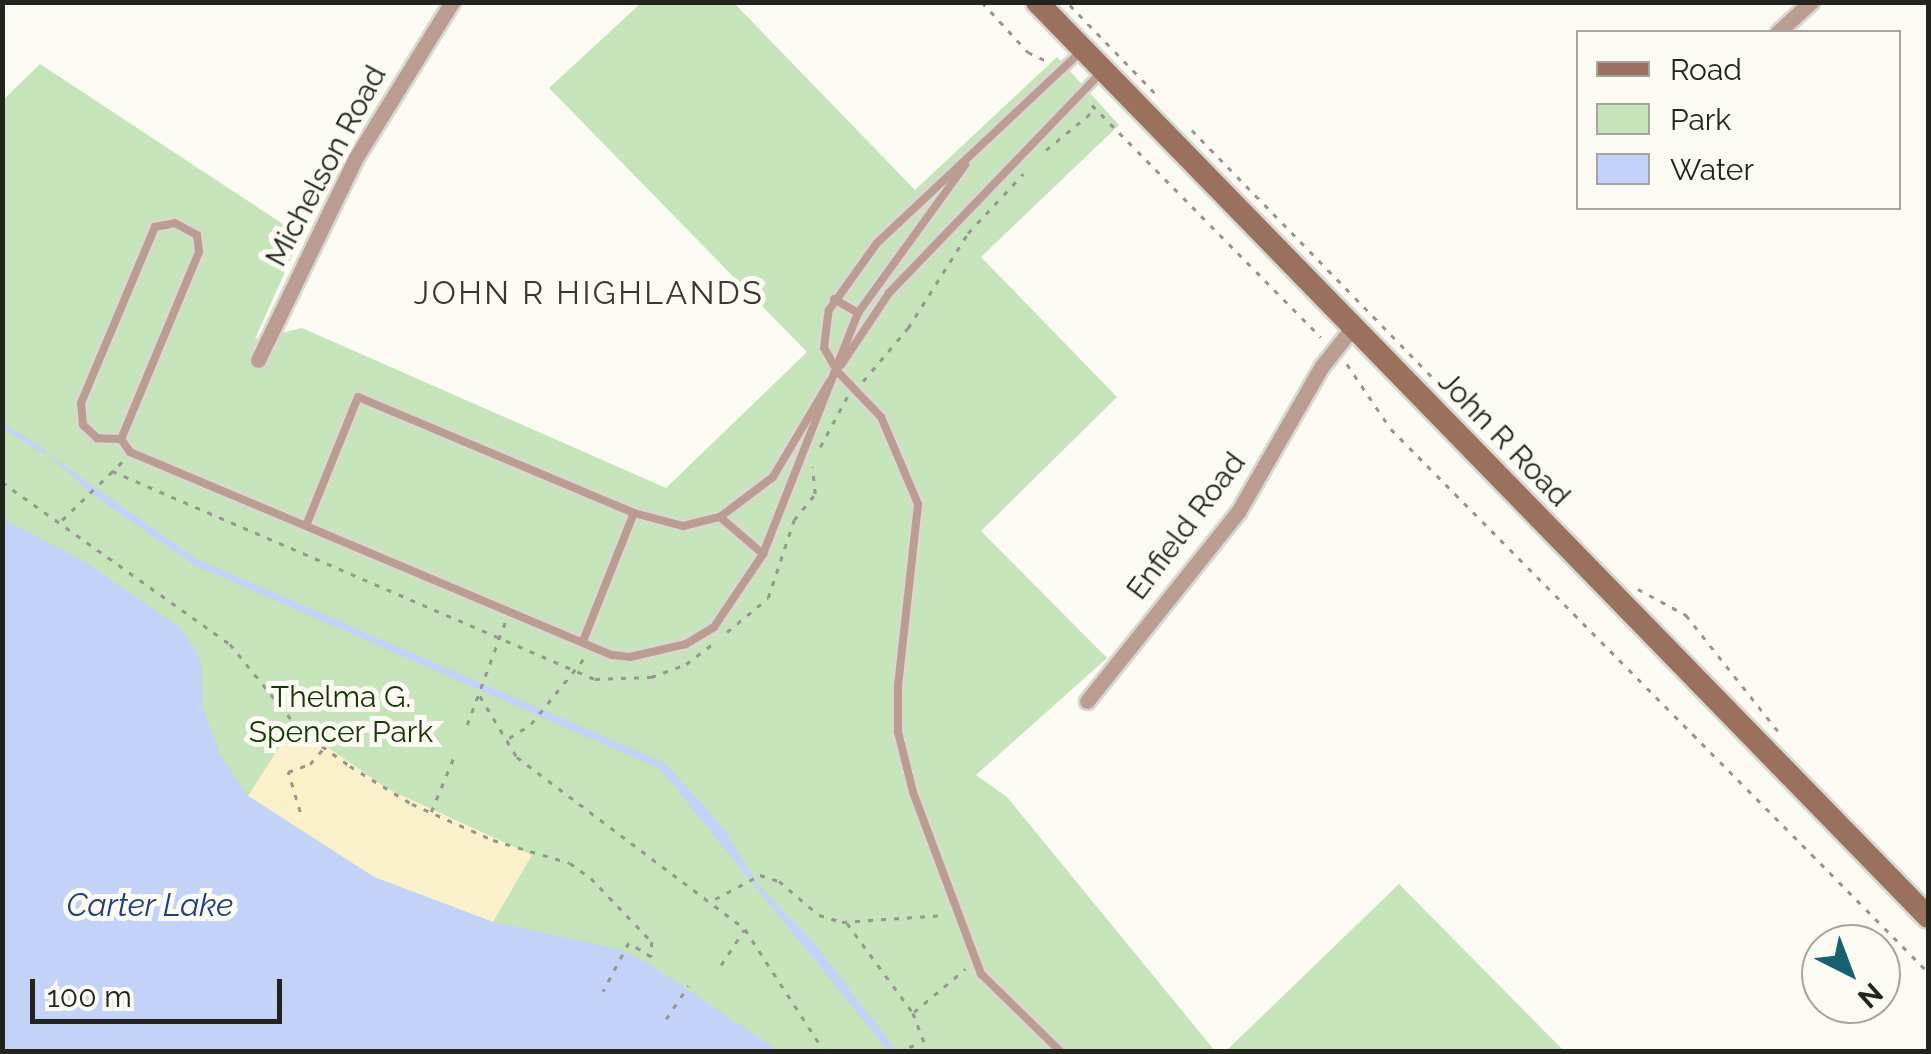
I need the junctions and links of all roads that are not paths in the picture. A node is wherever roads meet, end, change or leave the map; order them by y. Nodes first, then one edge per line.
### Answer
1 (452, 2) edge
2 (1037, 2) edge
3 (1811, 2) edge
4 (1780, 30) edge
5 (1082, 49) junction
6 (1104, 71) junction
7 (965, 165) junction
8 (948, 196) junction
9 (966, 208) junction
10 (834, 299) junction
11 (858, 313) junction
12 (1353, 327) junction
13 (258, 360) dead end
14 (837, 371) junction
15 (120, 439) junction
16 (634, 513) junction
17 (720, 517) junction
18 (306, 526) junction
19 (763, 554) junction
20 (583, 641) junction
21 (1087, 701) dead end
22 (1928, 917) edge
23 (1061, 1052) edge

1 - 13 street, Michelson Road
2 - 5 main road, John R Road
3 - 4 street
5 - 6 main road, John R Road
5 - 7 lane
6 - 9 lane
6 - 12 main road, John R Road
7 - 8 lane
7 - 10 lane
8 - 9 lane
8 - 11 lane
9 - 14 lane
10 - 11 lane
10 - 14 lane
11 - 14 lane
12 - 21 street, Enfield Road
12 - 22 main road, John R Road
14 - 17 lane
14 - 19 lane
14 - 23 lane
15 - 15 lane
15 - 18 lane
16 - 17 lane
16 - 18 lane
16 - 20 lane
17 - 19 lane
18 - 20 lane
19 - 20 lane

